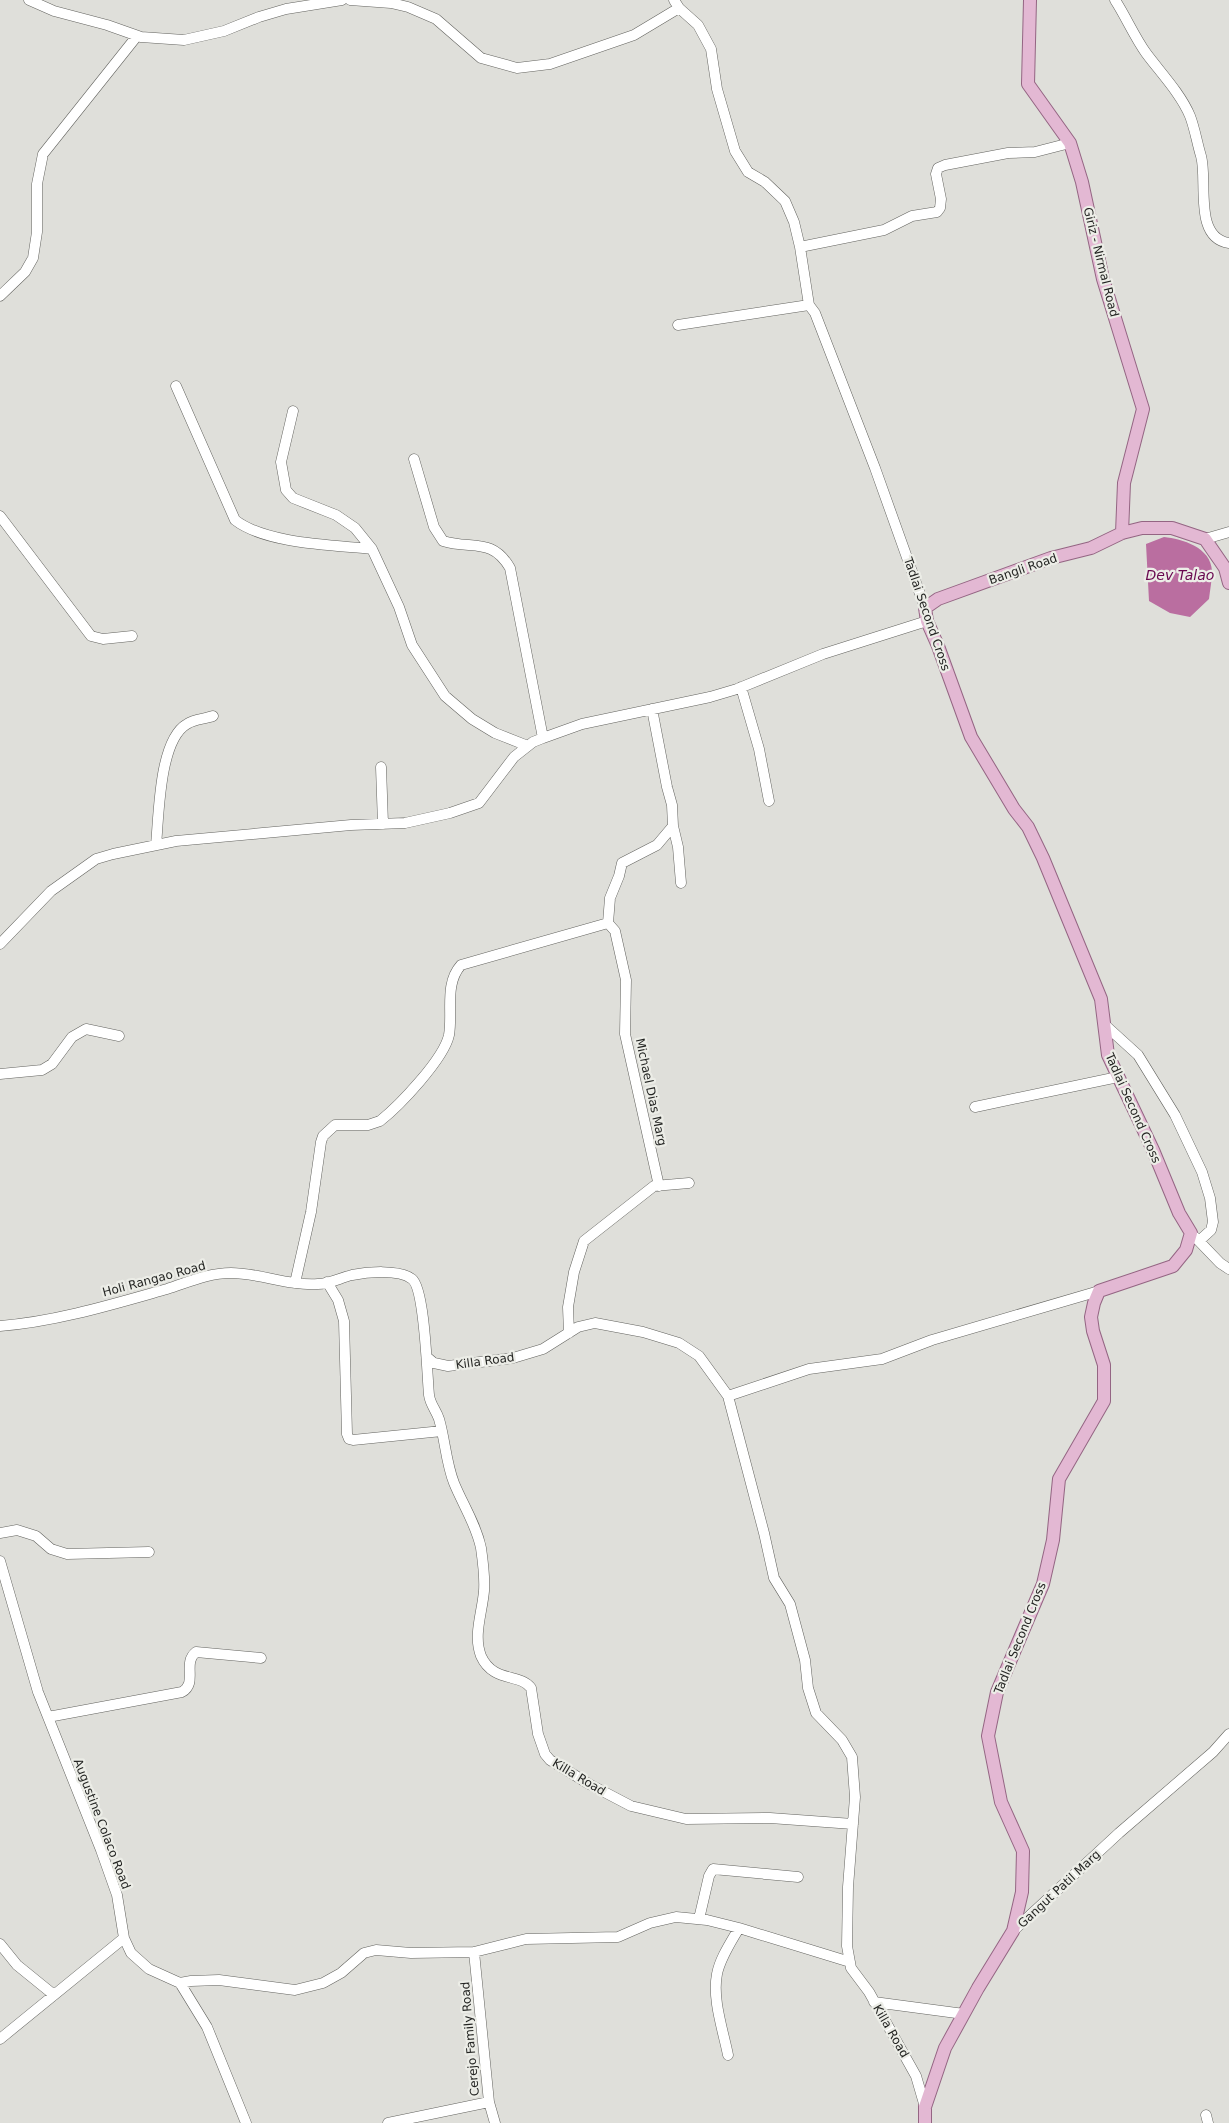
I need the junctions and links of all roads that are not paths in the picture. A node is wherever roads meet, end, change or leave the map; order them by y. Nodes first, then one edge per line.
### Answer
1 (29, 0) edge
2 (342, 0) edge
3 (350, 0) edge
4 (1030, 0) edge
5 (1115, 0) edge
6 (391, 2) edge
7 (677, 4) edge
8 (137, 36) junction
9 (1070, 143) junction
10 (1229, 243) edge
11 (800, 247) junction
12 (0, 296) edge
13 (809, 305) junction
14 (678, 325) dead end
15 (176, 386) dead end
16 (294, 411) dead end
17 (414, 459) dead end
18 (0, 516) edge
19 (1229, 532) edge
20 (1122, 533) junction
21 (1205, 538) junction
22 (372, 549) junction
23 (1229, 583) edge
24 (925, 608) junction
25 (927, 621) junction
26 (132, 636) dead end
27 (740, 687) junction
28 (652, 709) junction
29 (213, 716) dead end
30 (542, 738) junction
31 (528, 746) junction
32 (381, 767) dead end
33 (769, 802) dead end
34 (383, 824) junction
35 (673, 826) junction
36 (156, 845) junction
37 (682, 883) dead end
38 (608, 923) junction
39 (0, 944) edge
40 (1105, 1025) junction
41 (119, 1036) dead end
42 (0, 1074) edge
43 (1118, 1077) junction
44 (975, 1107) dead end
45 (689, 1183) dead end
46 (659, 1186) junction
47 (1195, 1237) junction
48 (1229, 1269) edge
49 (327, 1282) junction
50 (295, 1283) junction
51 (1099, 1291) junction
52 (0, 1326) edge
53 (569, 1333) junction
54 (428, 1358) junction
55 (728, 1396) junction
56 (442, 1431) junction
57 (0, 1532) edge
58 (149, 1552) dead end
59 (0, 1561) edge
60 (261, 1658) dead end
61 (48, 1717) junction
62 (1229, 1734) edge
63 (852, 1824) junction
64 (798, 1878) dead end
65 (700, 1919) junction
66 (739, 1928) junction
67 (1013, 1931) junction
68 (124, 1938) junction
69 (0, 1944) edge
70 (474, 1952) junction
71 (850, 1962) junction
72 (180, 1983) junction
73 (54, 1995) junction
74 (874, 2002) junction
75 (964, 2014) junction
76 (0, 2039) edge
77 (728, 2056) dead end
78 (489, 2102) junction
79 (925, 2107) junction
80 (246, 2123) edge
81 (388, 2123) edge
82 (495, 2123) edge
83 (925, 2123) edge

1 - 8 street
2 - 8 street
3 - 6 street
4 - 9 main road, Giriz - Nirmal Road
5 - 10 street
6 - 7 street
7 - 11 street, Tadlai Second Cross
8 - 12 street
9 - 11 street
9 - 20 main road, Giriz - Nirmal Road
11 - 13 street, Tadlai Second Cross
13 - 14 street
13 - 24 street, Tadlai Second Cross
15 - 22 street
16 - 22 street
17 - 30 street
18 - 26 street
19 - 21 street
20 - 21 main road, Bangli Road
20 - 24 main road, Bangli Road
21 - 23 main road
22 - 31 street
24 - 25 main road, Tadlai Second Cross
25 - 27 street
25 - 40 main road, Tadlai Second Cross
27 - 28 street
27 - 33 street
28 - 30 street
28 - 35 street
29 - 36 street
30 - 31 street
31 - 34 street
32 - 34 street
34 - 36 street
35 - 37 street
35 - 38 street, Michael Dias Marg
36 - 39 street
38 - 46 street, Michael Dias Marg
38 - 50 street
40 - 43 main road, Tadlai Second Cross
40 - 47 street
41 - 42 street
43 - 44 street
43 - 47 main road, Tadlai Second Cross
45 - 46 street
46 - 53 street
47 - 48 street, Tadlai Second Cross
47 - 51 main road
49 - 50 street, Holi Rangao Road
49 - 54 street, Holi Rangao Road
49 - 56 street
50 - 52 street, Holi Rangao Road
51 - 55 street
51 - 67 main road, Tadlai Second Cross
53 - 54 street, Killa Road
53 - 55 street, Killa Road
54 - 56 street, Killa Road
55 - 63 street, Killa Road
56 - 63 street, Killa Road
57 - 58 street
59 - 61 street, Augustine Colaco Road
60 - 61 street
61 - 68 street, Augustine Colaco Road
62 - 67 street, Gangut Patil Marg
63 - 71 street, Killa Road
64 - 65 street
65 - 66 street, Augustine Colaco Road
65 - 70 street, Augustine Colaco Road
66 - 71 street, Augustine Colaco Road
66 - 77 street
67 - 75 main road, Gangut Patil Marg
68 - 72 street, Augustine Colaco Road
68 - 73 street
69 - 73 street
70 - 72 street, Augustine Colaco Road
70 - 78 street, Cerejo Family Road
71 - 74 street, Killa Road
72 - 80 street
73 - 76 street
74 - 75 street
74 - 79 street, Killa Road
75 - 79 main road, Gangut Patil Marg
78 - 81 street
78 - 82 street, Cerejo Family Road
79 - 83 main road, Killa Road

